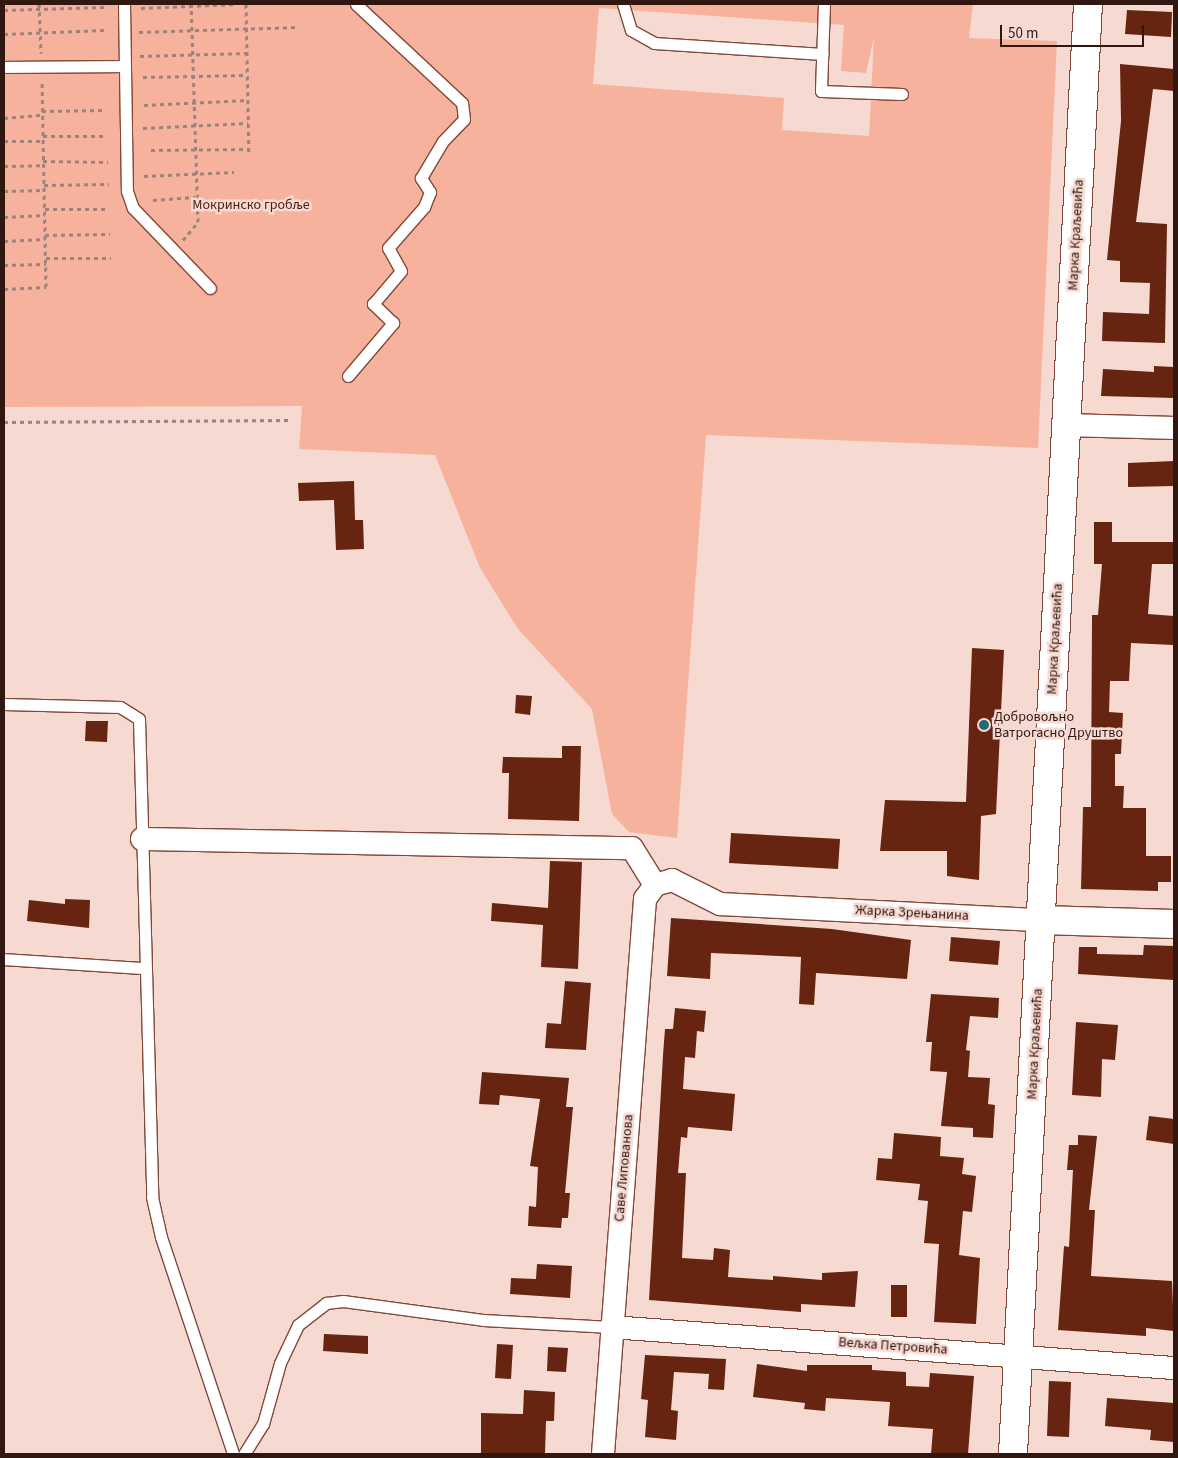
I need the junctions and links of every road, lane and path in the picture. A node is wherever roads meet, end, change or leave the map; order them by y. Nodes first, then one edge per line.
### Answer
1 (39, 4) edge
2 (124, 4) edge
3 (191, 4) edge
4 (237, 4) edge
5 (246, 4) edge
6 (356, 4) edge
7 (623, 4) edge
8 (824, 4) edge
9 (1088, 4) edge
10 (104, 7) dead end
11 (141, 8) dead end
12 (40, 9) junction
13 (4, 10) edge
14 (246, 27) junction
15 (298, 27) dead end
16 (105, 30) dead end
17 (192, 30) junction
18 (40, 32) junction
19 (139, 32) dead end
20 (4, 34) edge
21 (247, 53) junction
22 (823, 54) junction
23 (192, 55) junction
24 (140, 56) dead end
25 (124, 66) junction
26 (4, 67) edge
27 (41, 67) junction
28 (247, 75) junction
29 (192, 76) junction
30 (143, 77) dead end
31 (902, 94) dead end
32 (248, 100) junction
33 (193, 103) junction
34 (144, 105) dead end
35 (105, 110) dead end
36 (42, 113) junction
37 (4, 118) edge
38 (248, 123) junction
39 (194, 126) junction
40 (143, 128) dead end
41 (43, 136) junction
42 (106, 136) dead end
43 (43, 141) junction
44 (4, 142) edge
45 (249, 149) junction
46 (151, 150) dead end
47 (194, 150) junction
48 (249, 155) dead end
49 (108, 162) dead end
50 (43, 163) junction
51 (4, 166) edge
52 (234, 172) dead end
53 (195, 174) junction
54 (144, 176) dead end
55 (109, 184) dead end
56 (44, 185) junction
57 (44, 190) junction
58 (4, 191) edge
59 (195, 197) junction
60 (153, 200) dead end
61 (109, 208) dead end
62 (44, 209) junction
63 (45, 215) junction
64 (4, 217) edge
65 (110, 234) dead end
66 (45, 237) junction
67 (4, 241) edge
68 (175, 250) junction
69 (46, 258) junction
70 (111, 258) dead end
71 (46, 264) junction
72 (4, 265) edge
73 (210, 288) dead end
74 (4, 289) edge
75 (348, 376) dead end
76 (290, 420) dead end
77 (4, 422) edge
78 (1066, 425) junction
79 (1174, 428) edge
80 (4, 704) edge
81 (142, 840) junction
82 (655, 885) junction
83 (1041, 920) junction
84 (1174, 924) edge
85 (4, 959) edge
86 (144, 968) junction
87 (611, 1327) junction
88 (1019, 1354) junction
89 (1174, 1368) edge
90 (233, 1454) edge
91 (244, 1454) edge
92 (603, 1454) edge
93 (1013, 1454) edge

1 - 12 path
2 - 25 lane
3 - 4 path
3 - 11 path
3 - 17 path
5 - 14 path
6 - 75 lane
7 - 22 lane
8 - 22 lane
9 - 78 main road, Марка Краљевића
10 - 12 path
12 - 13 path
12 - 18 path
14 - 15 path
14 - 17 path
14 - 21 path
16 - 18 path
17 - 19 path
17 - 23 path
18 - 20 path
18 - 27 path
21 - 23 path
21 - 28 path
22 - 31 lane
23 - 24 path
23 - 29 path
25 - 27 lane
25 - 68 lane
26 - 27 lane
27 - 36 path
28 - 29 path
28 - 32 path
29 - 30 path
29 - 33 path
32 - 33 path
32 - 38 path
33 - 34 path
33 - 39 path
35 - 36 path
36 - 37 path
36 - 41 path
38 - 39 path
38 - 45 path
39 - 40 path
39 - 47 path
41 - 42 path
41 - 43 path
43 - 44 path
43 - 50 path
45 - 47 path
45 - 48 path
46 - 47 path
47 - 53 path
49 - 50 path
50 - 51 path
50 - 56 path
52 - 53 path
53 - 54 path
53 - 59 path
55 - 56 path
56 - 57 path
57 - 58 path
57 - 62 path
59 - 60 path
59 - 68 path
61 - 62 path
62 - 63 path
63 - 64 path
63 - 66 path
65 - 66 path
66 - 67 path
66 - 69 path
68 - 73 lane
69 - 70 path
69 - 71 path
71 - 72 path
71 - 74 path
76 - 77 path
78 - 79 street
78 - 83 main road, Марка Краљевића
80 - 81 lane
81 - 82 street
81 - 86 lane
82 - 83 street, Жарка Зрењанина
82 - 87 street, Саве Липованова
83 - 84 main road, Жарка Зрењанина
83 - 88 main road, Марка Краљевића
85 - 86 lane
86 - 90 lane
87 - 88 street, Вељка Петровића
87 - 91 lane
87 - 92 street, Саве Липованова
88 - 89 street, Вељка Петровића
88 - 93 main road, Марка Краљевића

